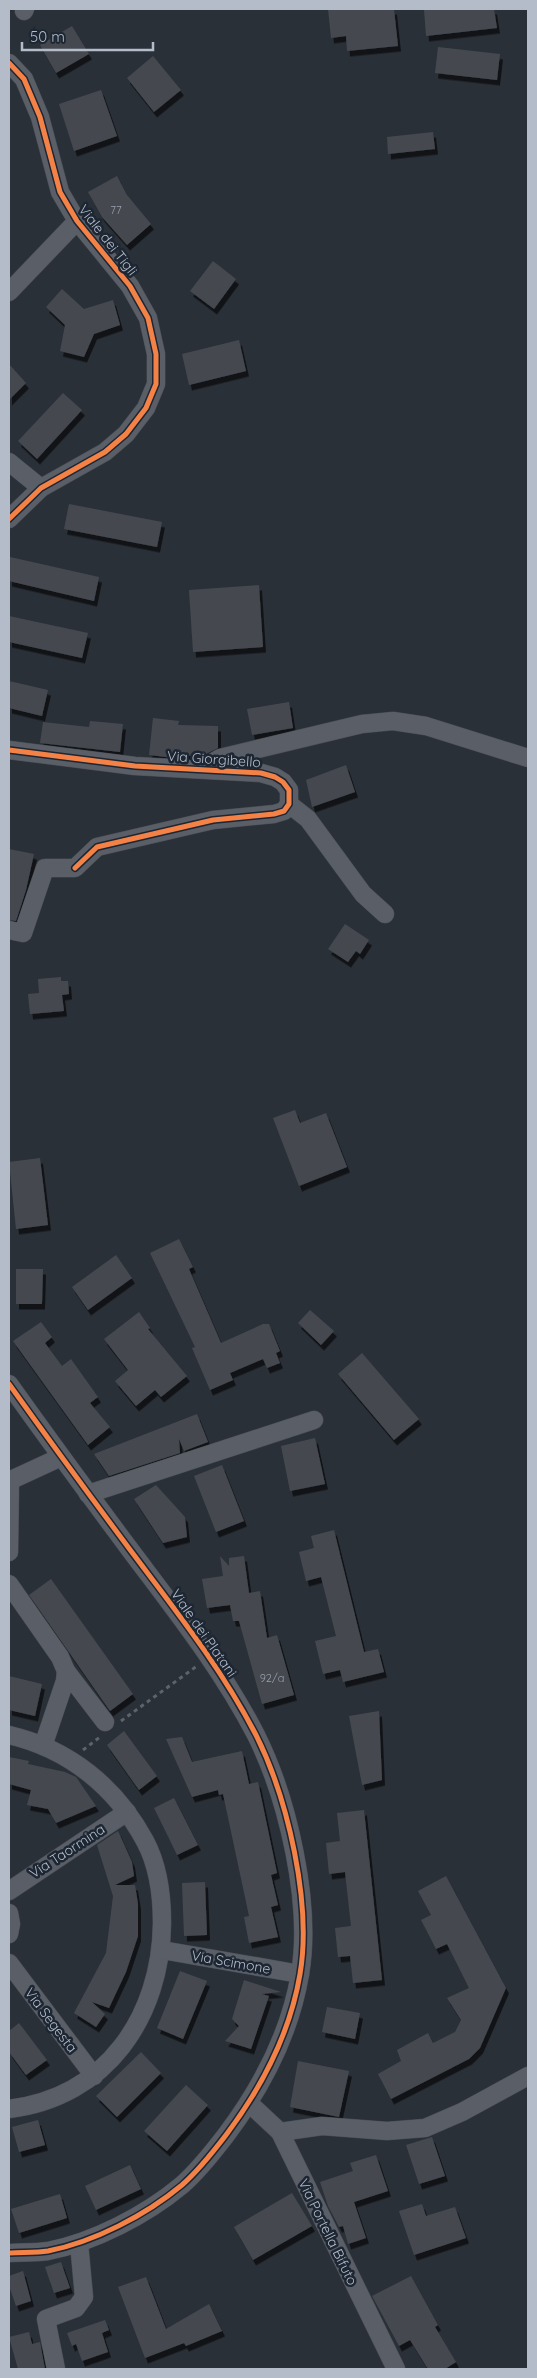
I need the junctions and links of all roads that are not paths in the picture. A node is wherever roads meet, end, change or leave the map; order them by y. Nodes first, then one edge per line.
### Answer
1 (9, 62) edge
2 (76, 221) junction
3 (9, 292) edge
4 (9, 462) edge
5 (41, 488) junction
6 (9, 519) edge
7 (9, 750) edge
8 (528, 758) edge
9 (201, 769) junction
10 (289, 804) junction
11 (385, 914) dead end
12 (9, 930) edge
13 (9, 1384) edge
14 (314, 1420) dead end
15 (61, 1457) junction
16 (9, 1481) edge
17 (88, 1494) junction
18 (9, 1552) edge
19 (9, 1584) edge
20 (66, 1671) junction
21 (109, 1727) road end
22 (9, 1735) edge
23 (43, 1746) junction
24 (126, 1812) junction
25 (9, 1891) edge
26 (9, 1913) edge
27 (9, 1934) edge
28 (162, 1950) junction
29 (9, 1964) edge
30 (300, 1974) junction
31 (94, 2076) junction
32 (528, 2076) edge
33 (250, 2104) junction
34 (9, 2109) edge
35 (280, 2132) junction
36 (80, 2243) junction
37 (9, 2253) edge
38 (56, 2369) edge
39 (396, 2369) edge

1 - 2 street, Viale dei Tigli
2 - 3 street
2 - 5 street, Viale dei Tigli
4 - 5 street
5 - 6 street, Viale dei Tigli
7 - 9 street, Via Giorgibello
8 - 9 street
9 - 10 street, Via Giorgibello
10 - 11 street
10 - 12 street
13 - 15 street, Viale dei Platani
14 - 17 street
15 - 16 street
15 - 17 street, Viale dei Platani
16 - 18 street
17 - 30 street, Viale dei Platani
19 - 20 street
20 - 21 street
20 - 23 street
22 - 23 street
23 - 24 street
24 - 25 street, Via Taormina
24 - 28 street
26 - 27 street
28 - 30 street, Via Scimone
28 - 31 street
29 - 31 street, Via Segesta
30 - 33 street, Viale dei Platani
31 - 34 street
32 - 35 street
33 - 35 street, Via Portella Bifuto
33 - 36 street, Viale dei Platani
35 - 39 street, Via Portella Bifuto
36 - 37 street, Viale dei Platani
36 - 38 street

